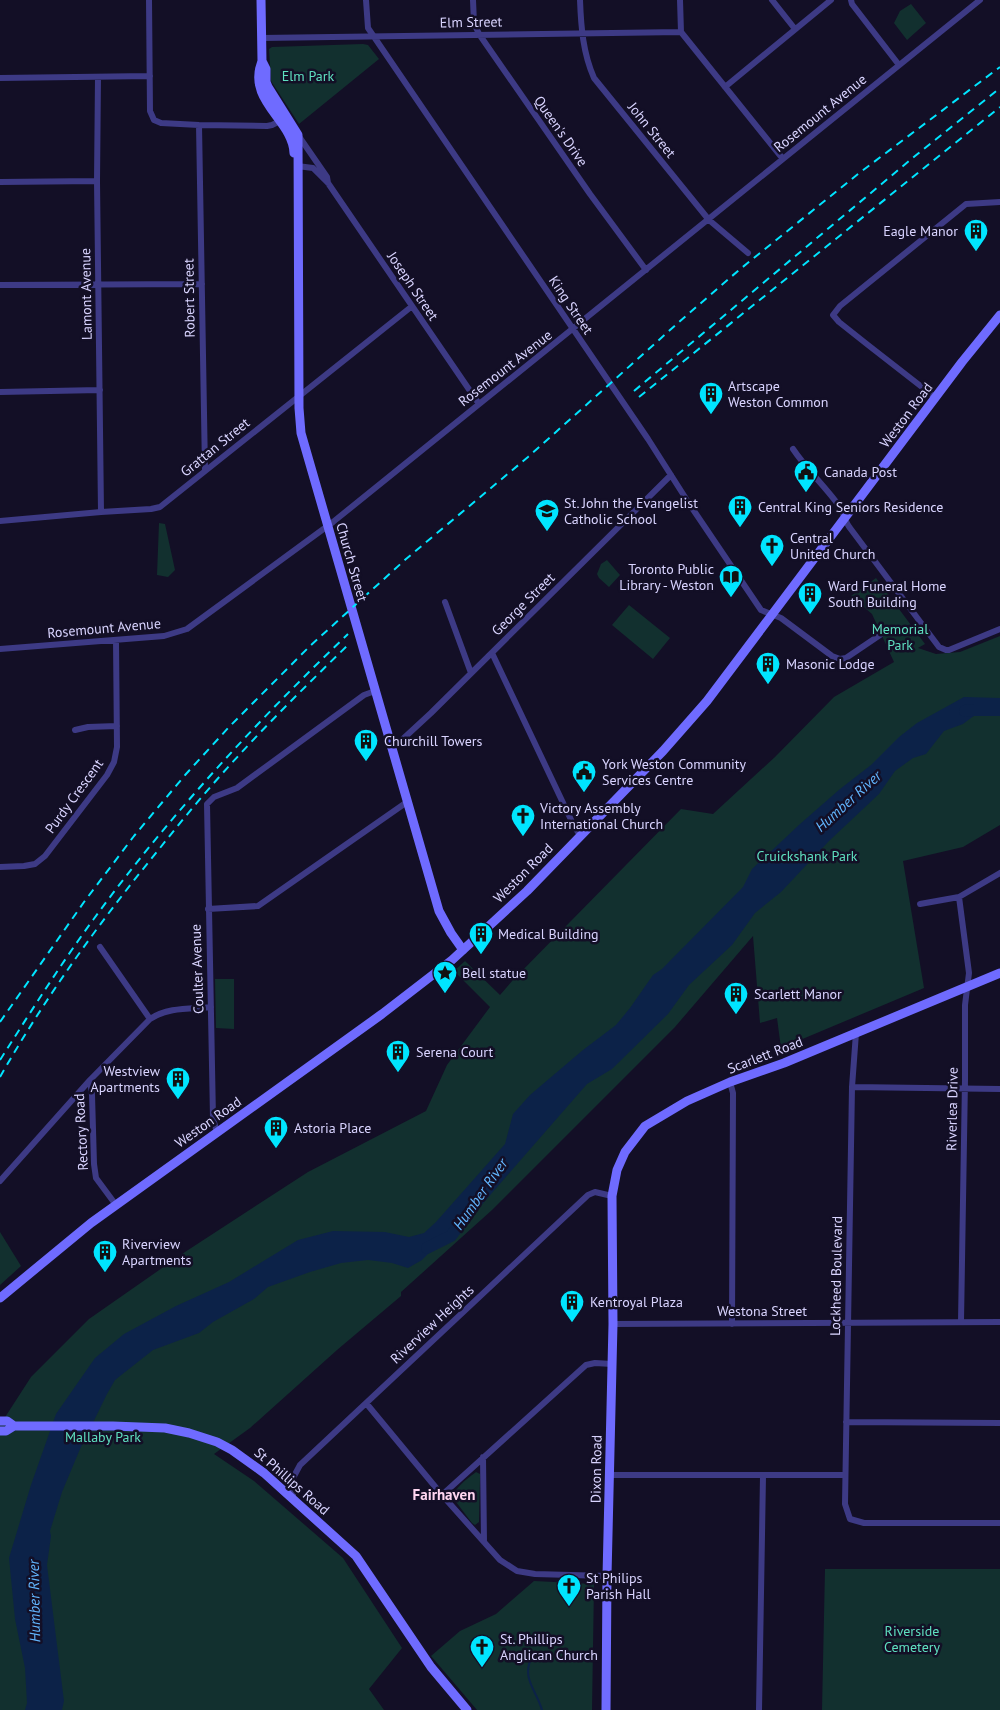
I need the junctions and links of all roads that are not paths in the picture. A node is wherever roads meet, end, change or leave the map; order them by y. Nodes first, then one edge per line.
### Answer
1 (149, 0) edge
2 (261, 0) edge
3 (366, 0) edge
4 (473, 0) edge
5 (580, 0) edge
6 (680, 0) edge
7 (772, 0) edge
8 (831, 0) edge
9 (851, 0) edge
10 (980, 0) edge
11 (795, 29) junction
12 (681, 32) junction
13 (581, 33) junction
14 (479, 34) junction
15 (373, 35) junction
16 (262, 38) junction
17 (900, 65) junction
18 (150, 76) junction
19 (98, 77) junction
20 (0, 78) edge
21 (725, 87) junction
22 (283, 119) junction
23 (199, 125) junction
24 (298, 135) junction
25 (783, 159) junction
26 (297, 165) junction
27 (97, 180) junction
28 (0, 182) edge
29 (328, 183) junction
30 (1000, 202) edge
31 (709, 220) junction
32 (748, 253) dead end
33 (646, 270) junction
34 (99, 284) junction
35 (202, 284) junction
36 (0, 285) edge
37 (411, 307) junction
38 (1000, 315) edge
39 (573, 330) junction
40 (100, 390) junction
41 (0, 392) edge
42 (300, 395) junction
43 (936, 398) junction
44 (479, 404) junction
45 (793, 450) dead end
46 (205, 470) junction
47 (671, 475) junction
48 (101, 512) junction
49 (844, 520) junction
50 (0, 521) edge
51 (327, 527) junction
52 (445, 602) dead end
53 (772, 615) junction
54 (1000, 629) edge
55 (880, 635) dead end
56 (116, 640) junction
57 (0, 649) edge
58 (492, 653) junction
59 (471, 672) junction
60 (375, 691) junction
61 (117, 726) junction
62 (75, 730) dead end
63 (392, 749) junction
64 (407, 802) junction
65 (580, 835) junction
66 (0, 867) edge
67 (1000, 873) edge
68 (959, 897) junction
69 (920, 904) dead end
70 (208, 909) junction
71 (100, 947) dead end
72 (463, 950) junction
73 (1000, 973) edge
74 (967, 987) junction
75 (211, 1007) junction
76 (150, 1019) junction
77 (856, 1033) junction
78 (90, 1080) junction
79 (730, 1082) junction
80 (852, 1088) junction
81 (965, 1089) junction
82 (1000, 1089) edge
83 (217, 1133) junction
84 (0, 1182) edge
85 (612, 1196) junction
86 (116, 1205) junction
87 (612, 1228) joint
88 (0, 1298) edge
89 (961, 1322) junction
90 (1000, 1322) edge
91 (848, 1323) junction
92 (614, 1324) junction
93 (732, 1324) junction
94 (612, 1364) junction
95 (366, 1403) junction
96 (0, 1421) edge
97 (846, 1422) junction
98 (1000, 1423) edge
99 (14, 1426) junction
100 (0, 1431) edge
101 (482, 1457) junction
102 (610, 1475) junction
103 (845, 1475) junction
104 (763, 1476) junction
105 (442, 1495) junction
106 (293, 1498) junction
107 (1000, 1523) edge
108 (484, 1542) junction
109 (607, 1576) junction
110 (467, 1710) edge
111 (606, 1710) edge
112 (759, 1710) edge

1 - 18 street
2 - 16 main road, Church Street
3 - 15 street, King Street
4 - 14 street, Queen's Drive
5 - 13 street, John Street
6 - 12 street
7 - 11 street
8 - 11 street
9 - 17 street
10 - 17 street, Rosemount Avenue
11 - 21 street
12 - 13 street, Elm Street
12 - 21 street
13 - 14 street, Elm Street
13 - 31 street, John Street
14 - 15 street, Elm Street
14 - 33 street, Queen's Drive
15 - 16 street, Elm Street
15 - 39 street, King Street
16 - 22 main road, Church Street
17 - 25 street, Rosemount Avenue
18 - 19 street
18 - 23 street
19 - 20 street
19 - 27 street, Lamont Avenue
21 - 25 street
22 - 23 street
22 - 24 main road, Church Street
22 - 26 main road, Church Street
23 - 35 street, Robert Street
24 - 26 main road, Church Street
24 - 29 street, Joseph Street
25 - 31 street, Rosemount Avenue
26 - 29 street, Joseph Street
26 - 42 main road, Church Street
27 - 28 street
27 - 34 street, Lamont Avenue
29 - 37 street, Joseph Street
30 - 43 street
31 - 32 street, John Street
31 - 33 street, Rosemount Avenue
33 - 39 street, Rosemount Avenue
34 - 35 street
34 - 36 street
34 - 40 street, Lamont Avenue
35 - 46 street, Robert Street
37 - 42 street, Grattan Street
37 - 44 street, Joseph Street
38 - 43 main road, Weston Road
39 - 44 street, Rosemount Avenue
39 - 47 street, King Street
40 - 41 street
40 - 48 street, Lamont Avenue
42 - 46 street, Grattan Street
42 - 51 main road, Church Street
43 - 49 main road, Weston Road
44 - 51 street, Rosemount Avenue
45 - 49 street
46 - 48 street, Grattan Street
47 - 53 street, King Street
47 - 58 street, George Street
48 - 50 street, Grattan Street
49 - 53 main road, Weston Road
49 - 54 street
51 - 56 street, Rosemount Avenue
51 - 60 main road, Church Street
52 - 59 street
53 - 55 street, King Street
53 - 65 main road, Weston Road
56 - 57 street, Rosemount Avenue
56 - 61 street, Purdy Crescent
58 - 59 street, George Street
58 - 65 street
59 - 63 street, George Street
60 - 63 main road, Church Street
60 - 70 street, Coulter Avenue
61 - 62 street
61 - 66 street, Purdy Crescent
63 - 64 main road, Church Street
64 - 70 street
64 - 72 main road, Church Street
65 - 72 main road, Weston Road
67 - 68 street
68 - 69 street
68 - 74 street, Riverlea Drive
70 - 75 street, Coulter Avenue
71 - 76 street
72 - 83 main road, Weston Road
73 - 74 main road, Scarlett Road
74 - 77 main road, Scarlett Road
74 - 81 street, Riverlea Drive
75 - 76 street, Rectory Road
75 - 83 street, Coulter Avenue
76 - 78 street, Rectory Road
77 - 79 main road, Scarlett Road
77 - 80 street, Lockheed Boulevard
78 - 84 street
78 - 86 street, Rectory Road
79 - 85 main road, Scarlett Road
79 - 93 street
80 - 81 street
80 - 91 street, Lockheed Boulevard
81 - 82 street
81 - 89 street, Riverlea Drive
83 - 86 main road, Weston Road
85 - 87 main road, Scarlett Road
85 - 95 street, Riverview Heights
86 - 88 main road, Weston Road
87 - 92 main road, Dixon Road
89 - 90 street, Westona Street
89 - 91 street, Westona Street
91 - 93 street, Westona Street
91 - 97 street, Lockheed Boulevard
92 - 93 street, Westona Street
92 - 94 main road, Dixon Road
94 - 101 street
94 - 102 main road, Dixon Road
95 - 105 street
95 - 106 street, Riverview Heights
96 - 99 main road, St Phillips Road
97 - 98 street
97 - 103 street, Lockheed Boulevard
99 - 100 main road, St Phillips Road
99 - 106 main road, St Phillips Road
101 - 105 street
101 - 108 street
102 - 104 street
102 - 109 main road, Dixon Road
103 - 104 street
103 - 107 street, Lockheed Boulevard
104 - 112 street
105 - 108 street
106 - 110 main road, St Phillips Road
108 - 109 street
109 - 111 main road, Dixon Road

